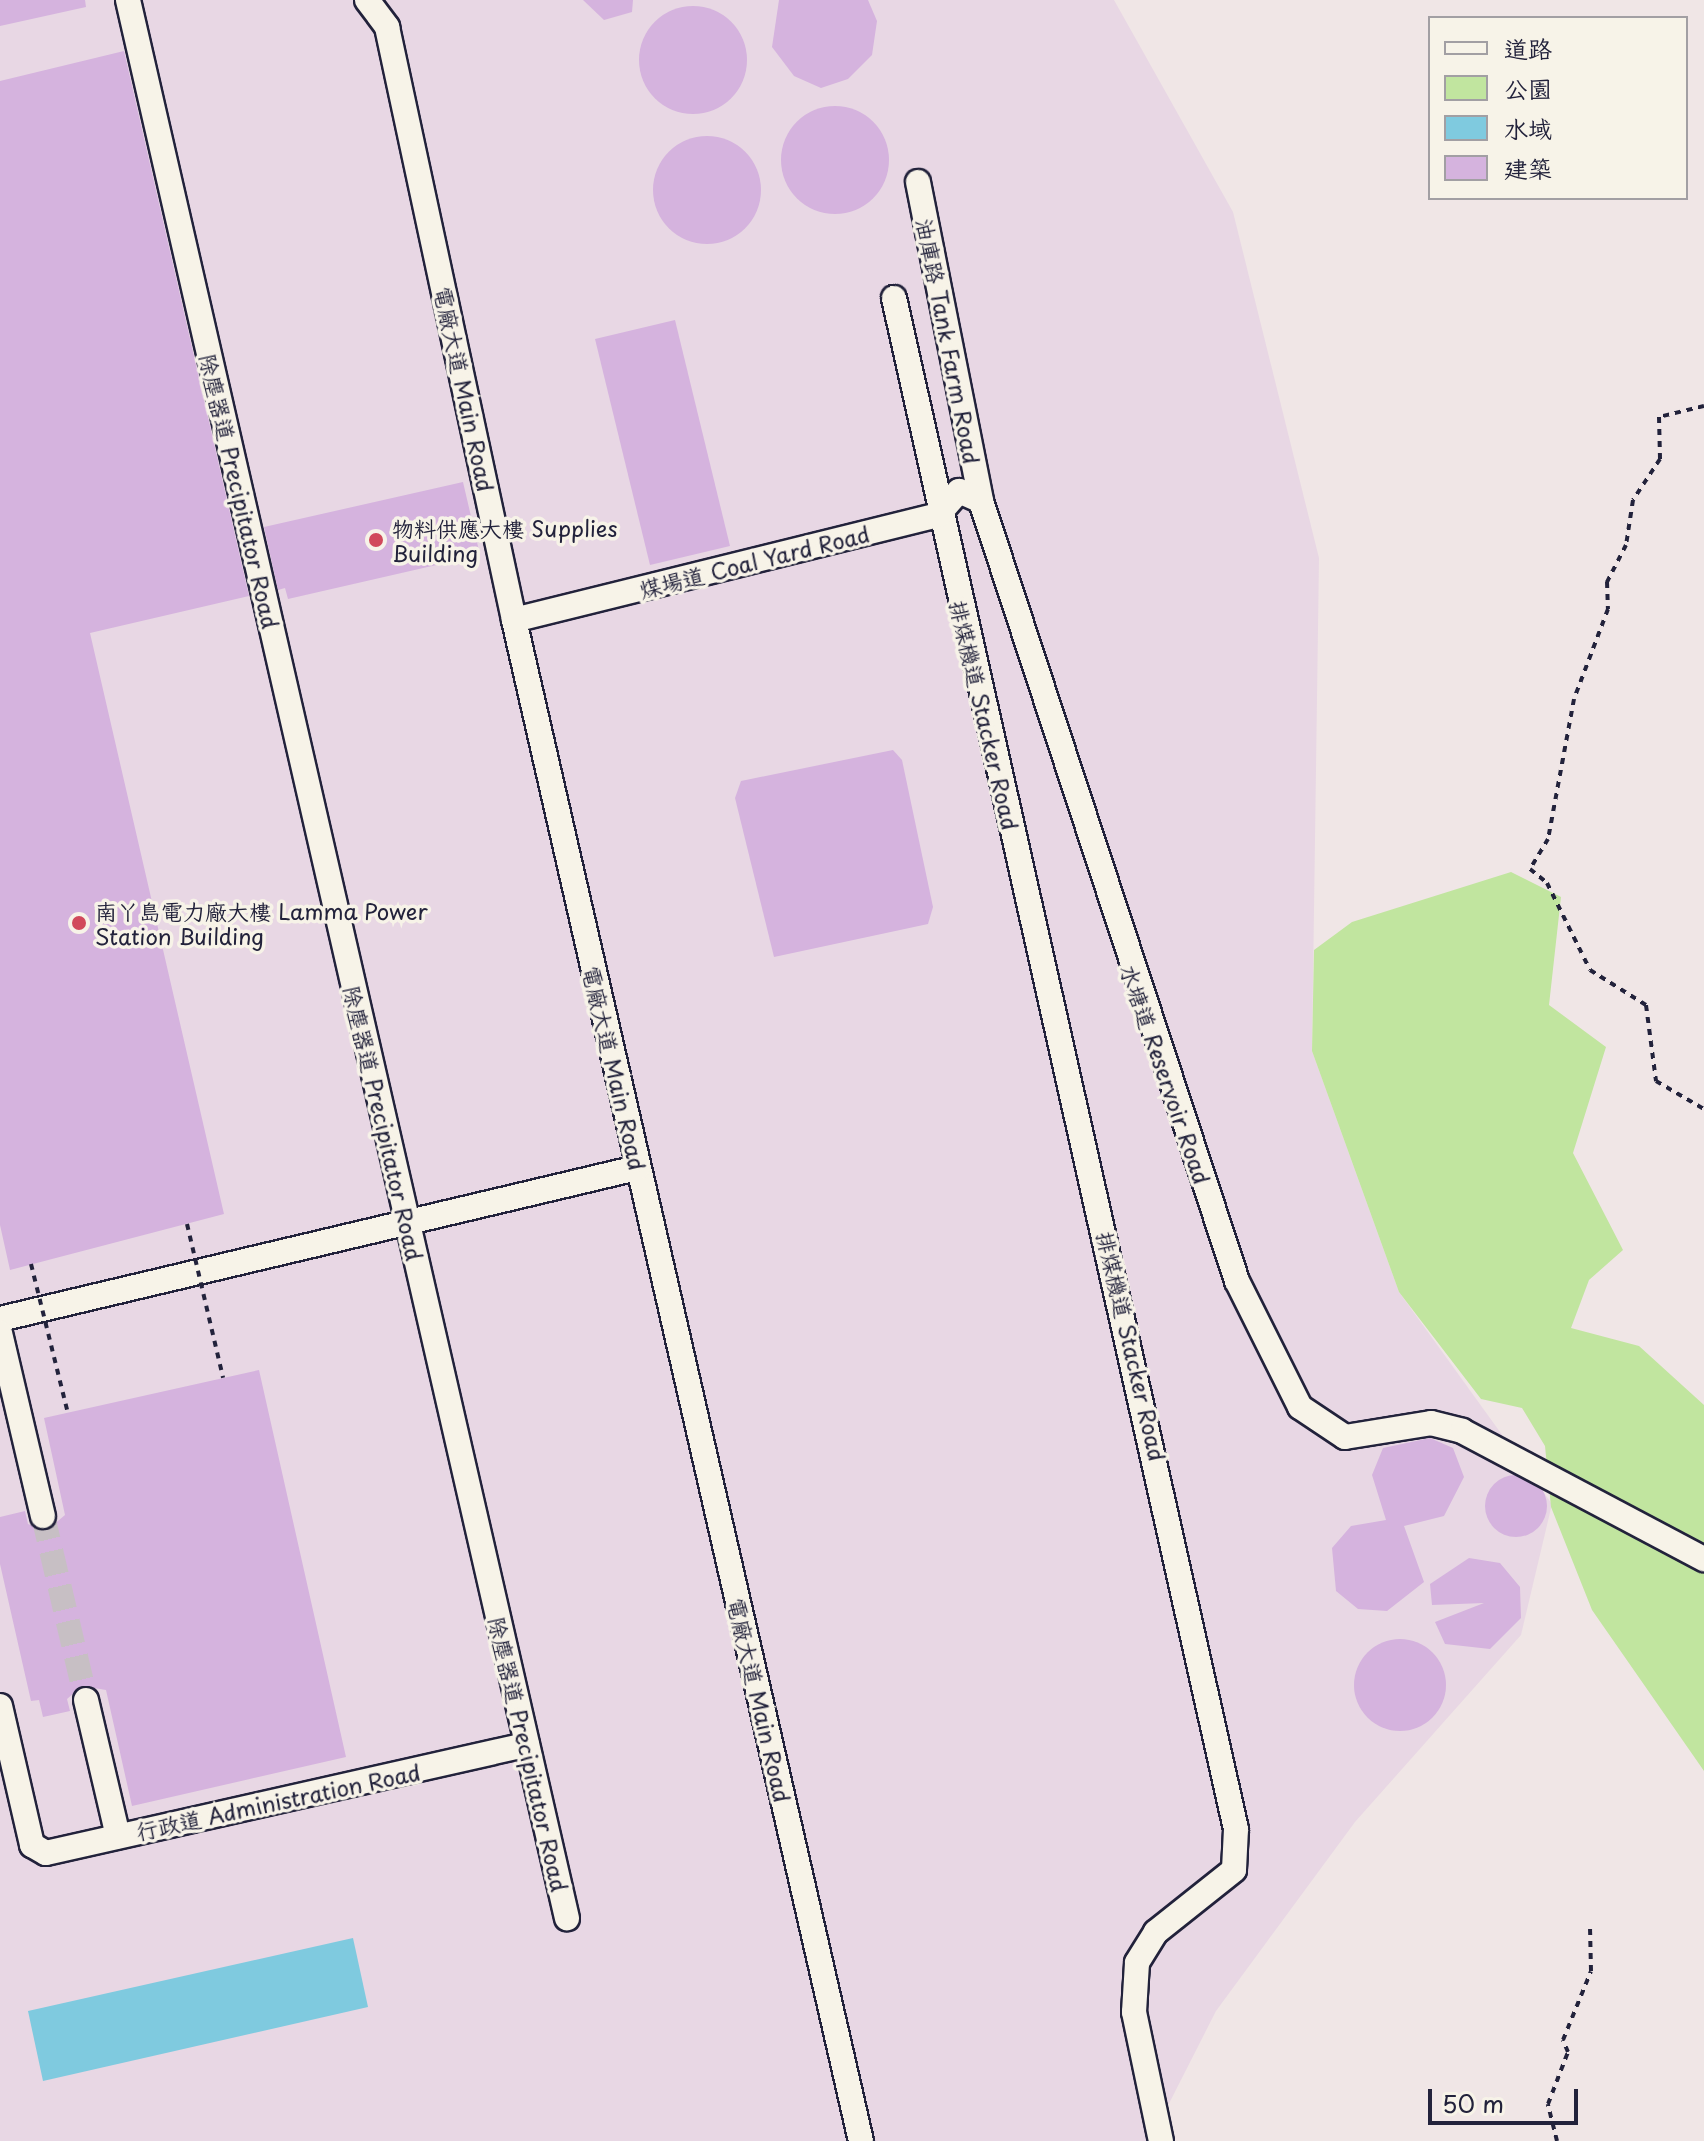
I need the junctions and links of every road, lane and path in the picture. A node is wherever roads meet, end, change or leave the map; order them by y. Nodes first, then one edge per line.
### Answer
1 (128, 0) edge
2 (367, 0) edge
3 (918, 182) dead end
4 (894, 298) dead end
5 (1704, 406) edge
6 (981, 501) junction
7 (938, 515) junction
8 (514, 620) junction
9 (1704, 1109) edge
10 (637, 1168) junction
11 (406, 1221) junction
12 (187, 1224) dead end
13 (31, 1264) dead end
14 (0, 1319) edge
15 (0, 1333) edge
16 (223, 1378) dead end
17 (68, 1413) dead end
18 (43, 1516) tunnel mouth
19 (1704, 1559) edge
20 (86, 1700) tunnel mouth
21 (0, 1706) edge
22 (4, 1740) edge
23 (527, 1745) junction
24 (118, 1836) junction
25 (567, 1918) dead end
26 (1590, 1927) dead end
27 (861, 2141) edge
28 (1161, 2141) edge
29 (1557, 2141) edge

1 - 11 lane, 除塵器道 Precipitator Road
2 - 8 lane, 電廠大道 Main Road
3 - 6 lane, 油庫路 Tank Farm Road
4 - 7 lane, 排煤機道 Stacker Road
5 - 9 path
6 - 7 lane, 煤場道 Coal Yard Road
6 - 19 lane, 水塘道 Reservoir Road
7 - 8 lane, 煤場道 Coal Yard Road
7 - 28 lane, 排煤機道 Stacker Road
8 - 10 lane, 電廠大道 Main Road
10 - 11 lane
10 - 27 lane, 電廠大道 Main Road
11 - 14 lane
11 - 23 lane, 除塵器道 Precipitator Road
12 - 16 path, bridge
13 - 17 path, bridge
15 - 18 lane
20 - 24 lane, 行政道 Administration Road
21 - 22 lane
22 - 24 lane
23 - 24 lane, 行政道 Administration Road
23 - 25 lane, 除塵器道 Precipitator Road
26 - 29 path

